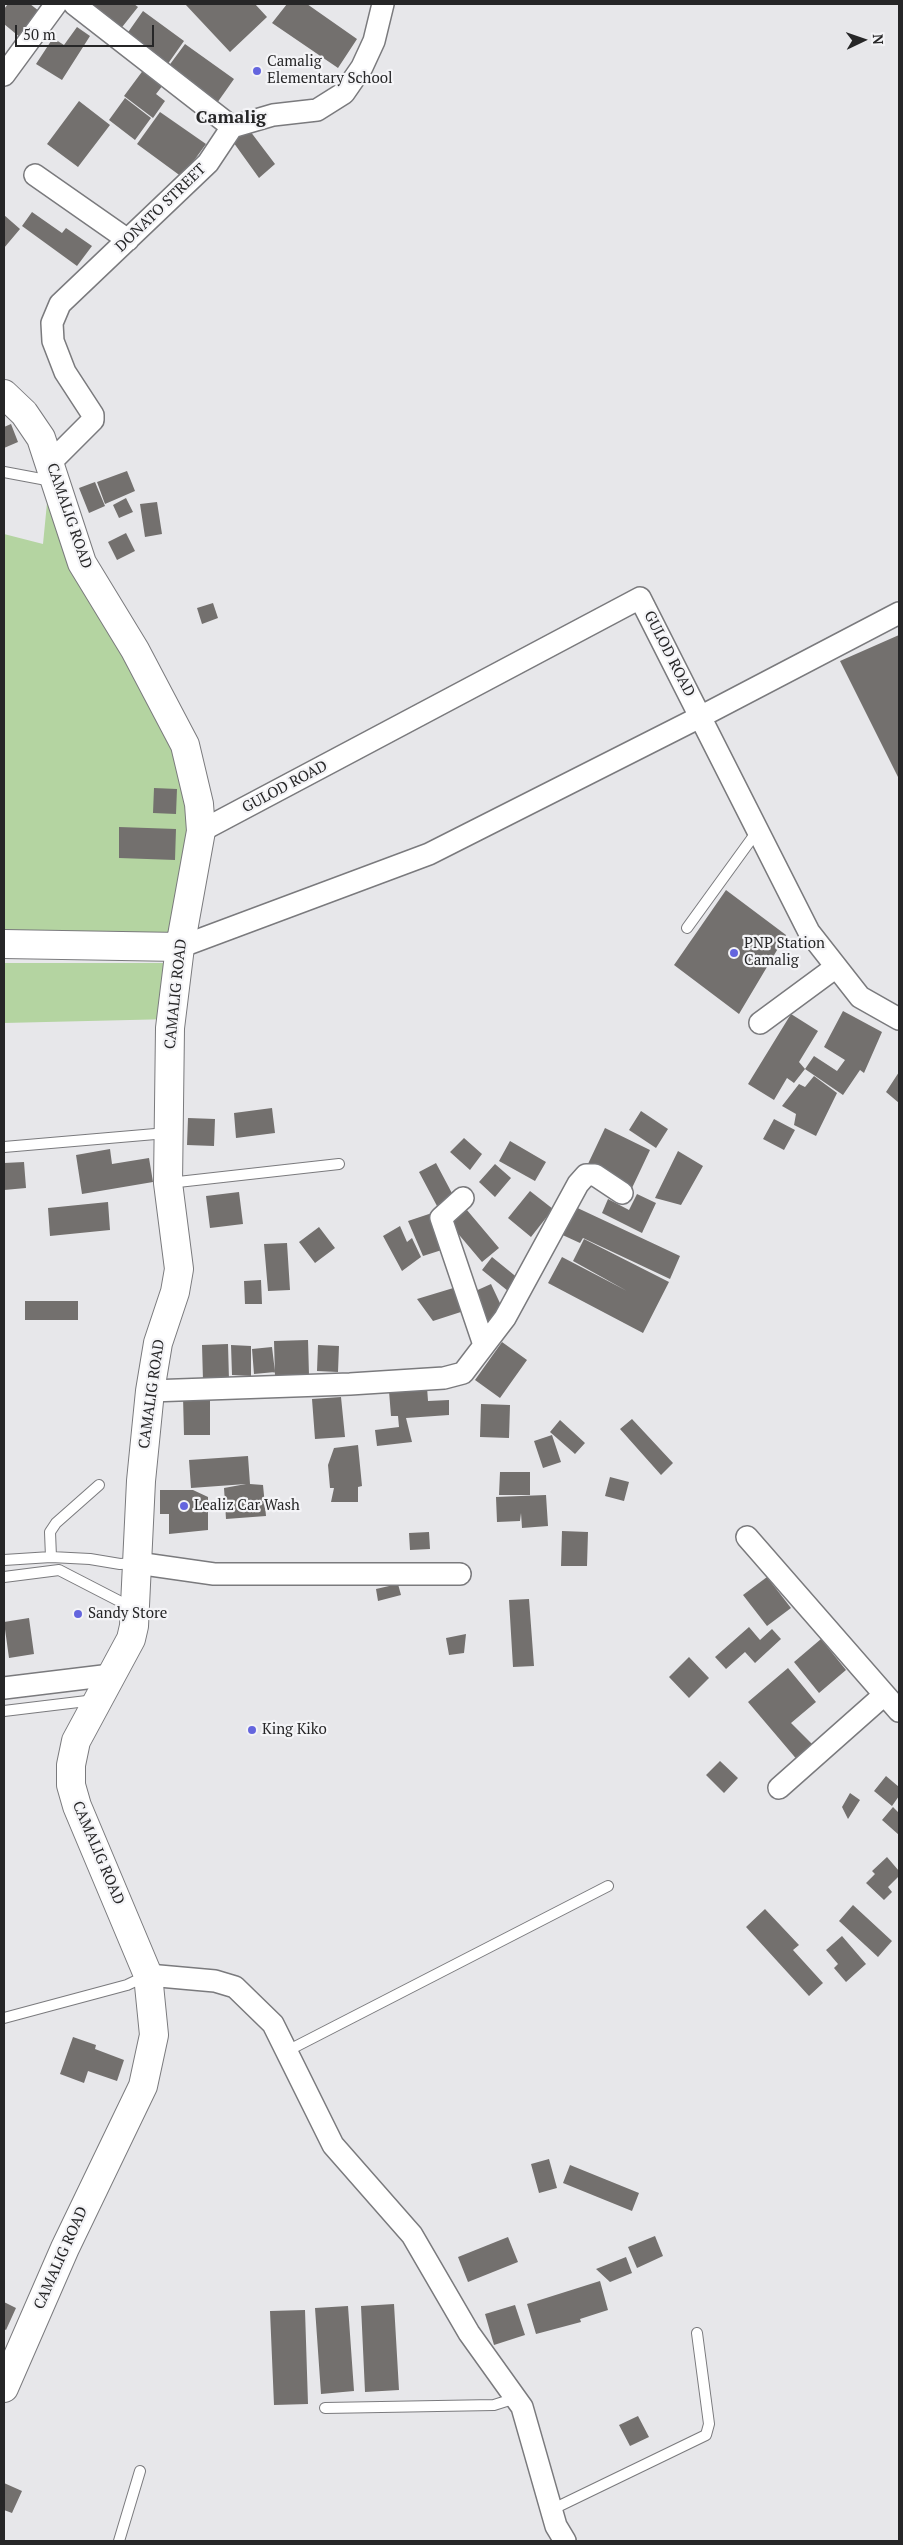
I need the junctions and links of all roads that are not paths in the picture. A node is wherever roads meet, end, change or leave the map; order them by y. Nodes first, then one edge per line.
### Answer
1 (56, 4) edge
2 (74, 4) edge
3 (383, 4) edge
4 (4, 75) edge
5 (232, 127) junction
6 (35, 175) dead end
7 (128, 240) junction
8 (4, 394) edge
9 (54, 471) junction
10 (4, 472) edge
11 (899, 613) edge
12 (700, 718) junction
13 (758, 830) junction
14 (201, 831) junction
15 (687, 928) dead end
16 (4, 944) edge
17 (180, 947) junction
18 (836, 967) junction
19 (899, 1020) edge
20 (760, 1023) dead end
21 (168, 1133) junction
22 (4, 1146) edge
23 (339, 1164) dead end
24 (168, 1183) junction
25 (622, 1193) dead end
26 (463, 1198) dead end
27 (484, 1345) junction
28 (150, 1391) junction
29 (99, 1485) dead end
30 (747, 1537) dead end
31 (51, 1557) junction
32 (4, 1560) edge
33 (137, 1563) junction
34 (460, 1574) dead end
35 (4, 1577) edge
36 (135, 1615) junction
37 (111, 1675) junction
38 (4, 1688) edge
39 (884, 1695) junction
40 (98, 1700) junction
41 (4, 1711) edge
42 (899, 1711) edge
43 (779, 1788) dead end
44 (608, 1886) dead end
45 (148, 1975) junction
46 (4, 2018) edge
47 (289, 2050) junction
48 (697, 2334) dead end
49 (4, 2388) edge
50 (516, 2398) junction
51 (326, 2408) dead end
52 (140, 2471) dead end
53 (551, 2510) junction
54 (119, 2541) edge
55 (565, 2541) edge

1 - 4 street
2 - 5 street
3 - 5 street
5 - 7 street, DONATO STREET
6 - 7 street
7 - 9 street, DONATO STREET
8 - 9 main road, CAMALIG ROAD
9 - 10 lane
9 - 14 main road, CAMALIG ROAD
11 - 12 street
12 - 13 street, GULOD ROAD
12 - 14 street, GULOD ROAD
12 - 17 street
13 - 15 lane
13 - 18 street, GULOD ROAD
14 - 17 main road, CAMALIG ROAD
16 - 17 main road
17 - 21 main road, CAMALIG ROAD
18 - 19 street, GULOD ROAD
18 - 20 street
21 - 22 lane
21 - 24 main road, CAMALIG ROAD
23 - 24 lane
24 - 28 main road, CAMALIG ROAD
25 - 27 street
26 - 27 street
27 - 28 street
28 - 33 main road, CAMALIG ROAD
29 - 31 lane
30 - 39 street
31 - 32 lane
31 - 33 lane
33 - 34 street
33 - 36 main road, CAMALIG ROAD
35 - 36 lane
36 - 37 main road, CAMALIG ROAD
37 - 38 street
37 - 40 main road, CAMALIG ROAD
39 - 42 street
39 - 43 street
40 - 41 lane
40 - 45 main road, CAMALIG ROAD
44 - 47 lane
45 - 46 lane
45 - 47 street
45 - 49 main road, CAMALIG ROAD
47 - 50 street
48 - 53 lane
50 - 51 lane
50 - 53 street
52 - 54 lane
53 - 55 street

